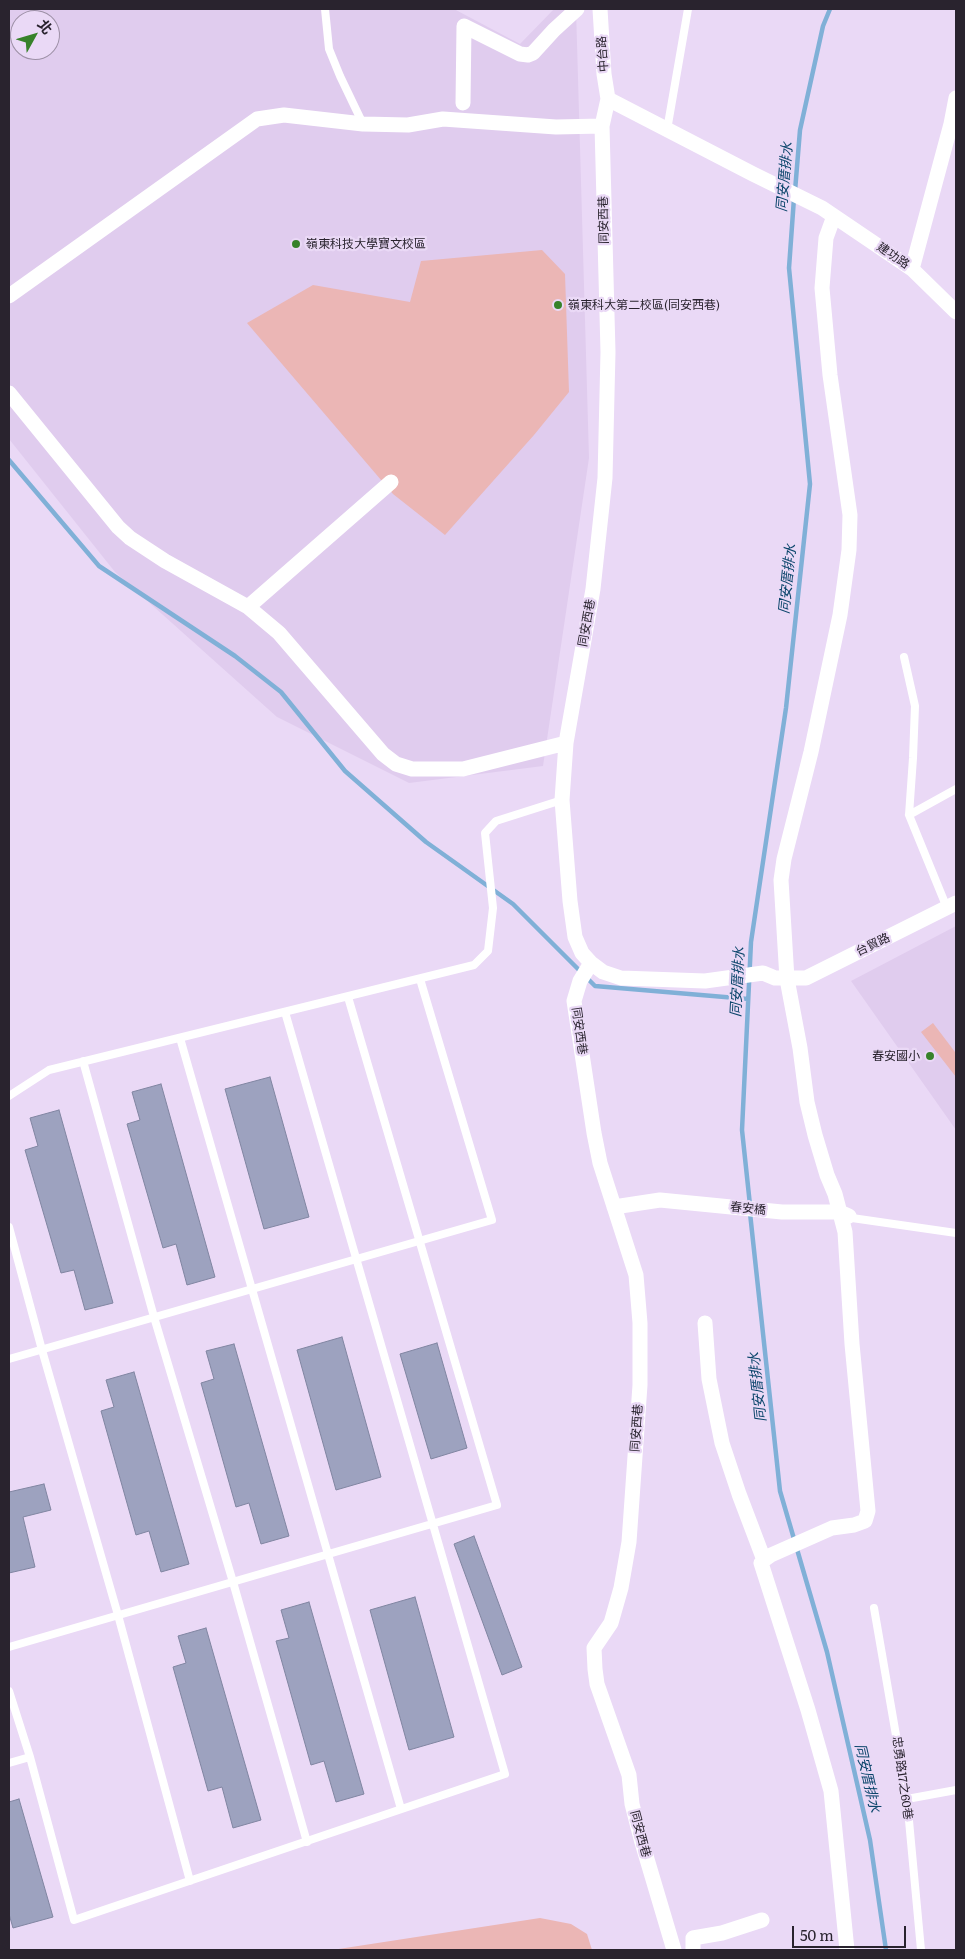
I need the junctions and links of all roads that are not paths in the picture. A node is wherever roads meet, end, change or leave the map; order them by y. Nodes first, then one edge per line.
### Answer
1 (325, 9) edge
2 (577, 9) edge
3 (600, 9) edge
4 (688, 9) edge
5 (956, 98) edge
6 (608, 99) junction
7 (463, 103) dead end
8 (363, 124) junction
9 (954, 125) edge
10 (602, 126) junction
11 (667, 130) junction
12 (828, 212) junction
13 (912, 269) junction
14 (9, 296) edge
15 (956, 312) edge
16 (9, 393) edge
17 (391, 482) dead end
18 (248, 607) junction
19 (904, 657) dead end
20 (566, 743) junction
21 (956, 788) edge
22 (562, 800) junction
23 (909, 815) junction
24 (952, 905) edge
25 (592, 963) junction
26 (420, 979) junction
27 (787, 979) junction
28 (348, 997) junction
29 (285, 1012) junction
30 (180, 1038) junction
31 (83, 1062) junction
32 (9, 1096) edge
33 (614, 1207) junction
34 (846, 1215) junction
35 (9, 1227) edge
36 (956, 1233) edge
37 (420, 1240) junction
38 (356, 1259) junction
39 (252, 1289) junction
40 (154, 1317) junction
41 (705, 1322) dead end
42 (42, 1350) junction
43 (9, 1359) edge
44 (432, 1524) junction
45 (328, 1554) junction
46 (768, 1557) junction
47 (233, 1582) junction
48 (874, 1608) dead end
49 (118, 1615) junction
50 (9, 1647) edge
51 (9, 1691) edge
52 (30, 1757) junction
53 (9, 1762) edge
54 (956, 1790) edge
55 (907, 1799) junction
56 (401, 1809) junction
57 (307, 1842) junction
58 (190, 1881) junction
59 (762, 1920) dead end
60 (674, 1950) edge
61 (693, 1950) edge
62 (847, 1950) edge
63 (921, 1950) edge

1 - 8 lane
2 - 7 street
3 - 6 street, 中台路
4 - 11 lane
5 - 9 street
6 - 10 street, 同安西巷
6 - 11 street
8 - 10 street
8 - 14 street
9 - 13 street
10 - 20 street, 同安西巷
11 - 12 street, 建功路
12 - 13 street, 建功路
12 - 27 street
13 - 15 street, 建功路
16 - 18 street
17 - 18 street
18 - 20 street
19 - 23 lane
20 - 22 street, 同安西巷
21 - 23 lane
22 - 25 street, 同安西巷
22 - 26 lane
23 - 24 lane
24 - 27 street, 台貿路
25 - 27 street
25 - 33 street, 同安西巷
26 - 28 lane
26 - 37 lane
27 - 34 street
28 - 29 lane
28 - 37 lane
29 - 30 lane
29 - 38 lane
30 - 31 lane
30 - 39 lane
31 - 32 lane
31 - 40 lane
33 - 34 street, 春安橋
33 - 60 street, 同安西巷
34 - 36 lane
34 - 46 street
35 - 42 lane
37 - 38 lane
37 - 44 lane
38 - 39 lane
38 - 44 lane
39 - 40 lane
39 - 45 lane
40 - 42 lane
40 - 47 lane
41 - 46 street
42 - 43 lane
42 - 49 lane
44 - 45 lane
44 - 56 lane
45 - 47 lane
45 - 56 lane
46 - 62 street
47 - 49 lane
47 - 57 lane
48 - 55 lane, 忠勇路17之60巷
49 - 50 lane
49 - 58 lane
51 - 52 lane
52 - 53 lane
52 - 58 lane
54 - 55 lane
55 - 63 lane, 忠勇路17之60巷
56 - 57 lane
57 - 58 lane
59 - 61 street

